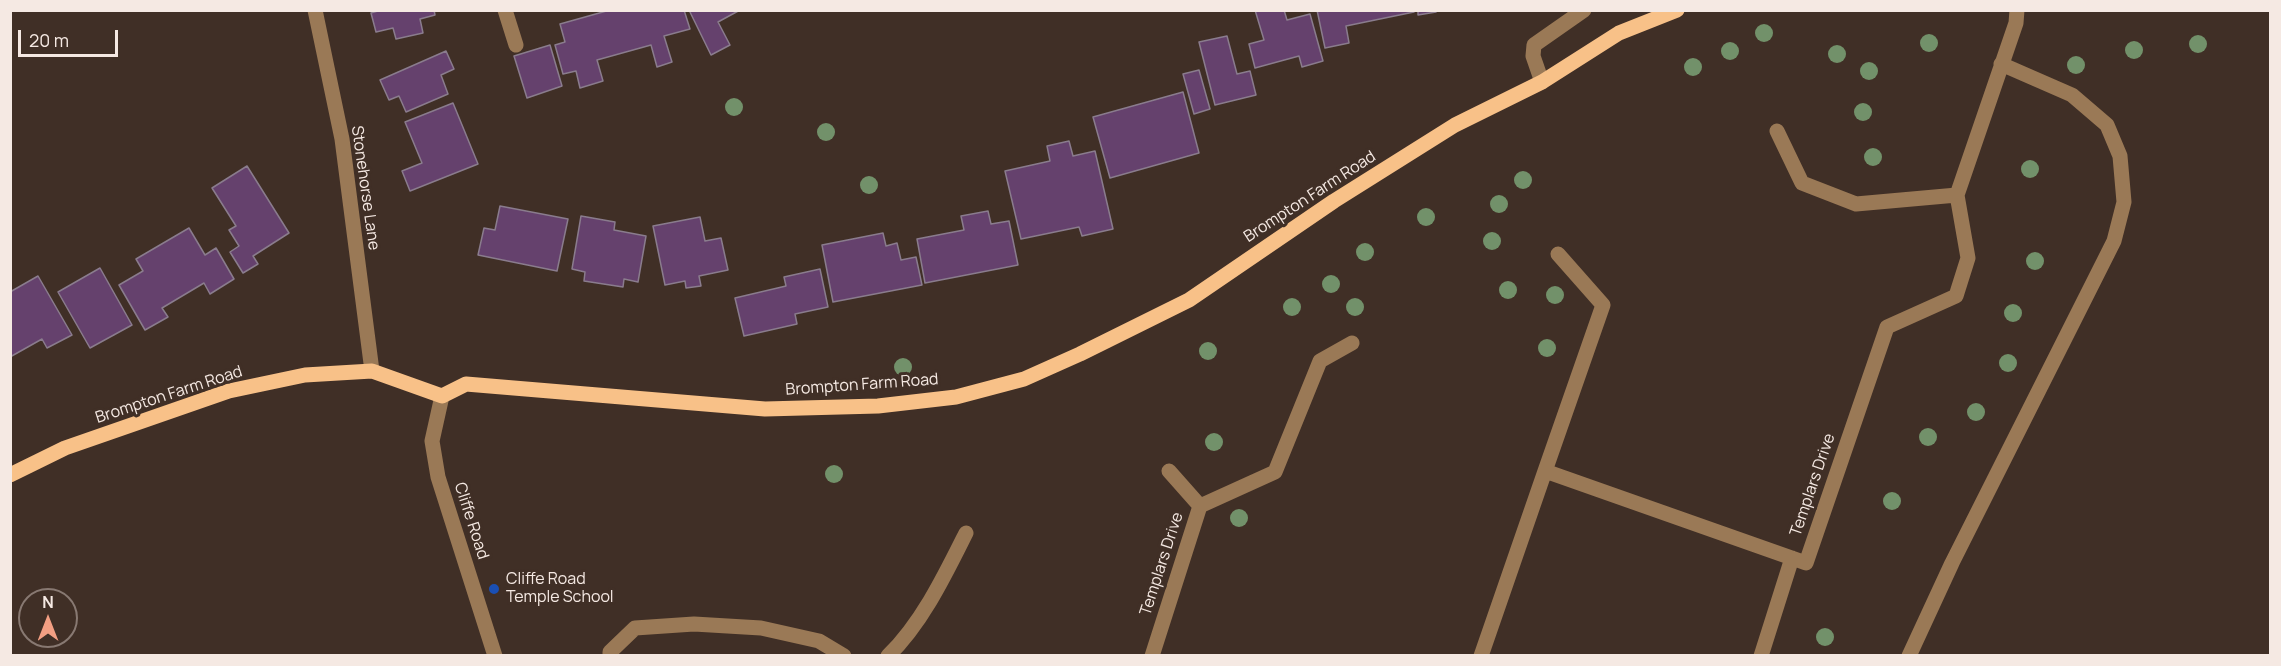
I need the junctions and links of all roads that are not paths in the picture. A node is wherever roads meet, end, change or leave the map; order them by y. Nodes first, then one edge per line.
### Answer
1 (315, 10) edge
2 (506, 10) edge
3 (1584, 10) edge
4 (1677, 10) edge
5 (2017, 10) edge
6 (516, 45) dead end
7 (2001, 64) junction
8 (1542, 82) junction
9 (1777, 131) dead end
10 (1957, 195) junction
11 (1558, 254) dead end
12 (1352, 343) dead end
13 (372, 371) junction
14 (442, 396) junction
15 (1169, 471) dead end
16 (1545, 471) junction
17 (10, 475) edge
18 (1200, 506) junction
19 (966, 534) dead end
20 (1792, 558) junction
21 (495, 656) edge
22 (610, 656) edge
23 (844, 656) edge
24 (888, 656) edge
25 (1152, 656) edge
26 (1481, 656) edge
27 (1761, 656) edge
28 (1909, 656) edge

1 - 13 street, Stonehorse Lane
2 - 6 street
3 - 8 street
4 - 8 main road, Brompton Farm Road
5 - 7 street, Templars Drive
7 - 10 street, Templars Drive
7 - 28 street
8 - 14 main road, Brompton Farm Road
9 - 10 street
10 - 20 street, Templars Drive
11 - 16 street
12 - 18 street, Templars Drive
13 - 14 main road, Brompton Farm Road
13 - 17 main road, Brompton Farm Road
14 - 21 street, Cliffe Road
15 - 18 street
16 - 20 street, Templars Drive
16 - 26 street
18 - 25 street, Templars Drive
19 - 24 street
20 - 27 street
22 - 23 street

